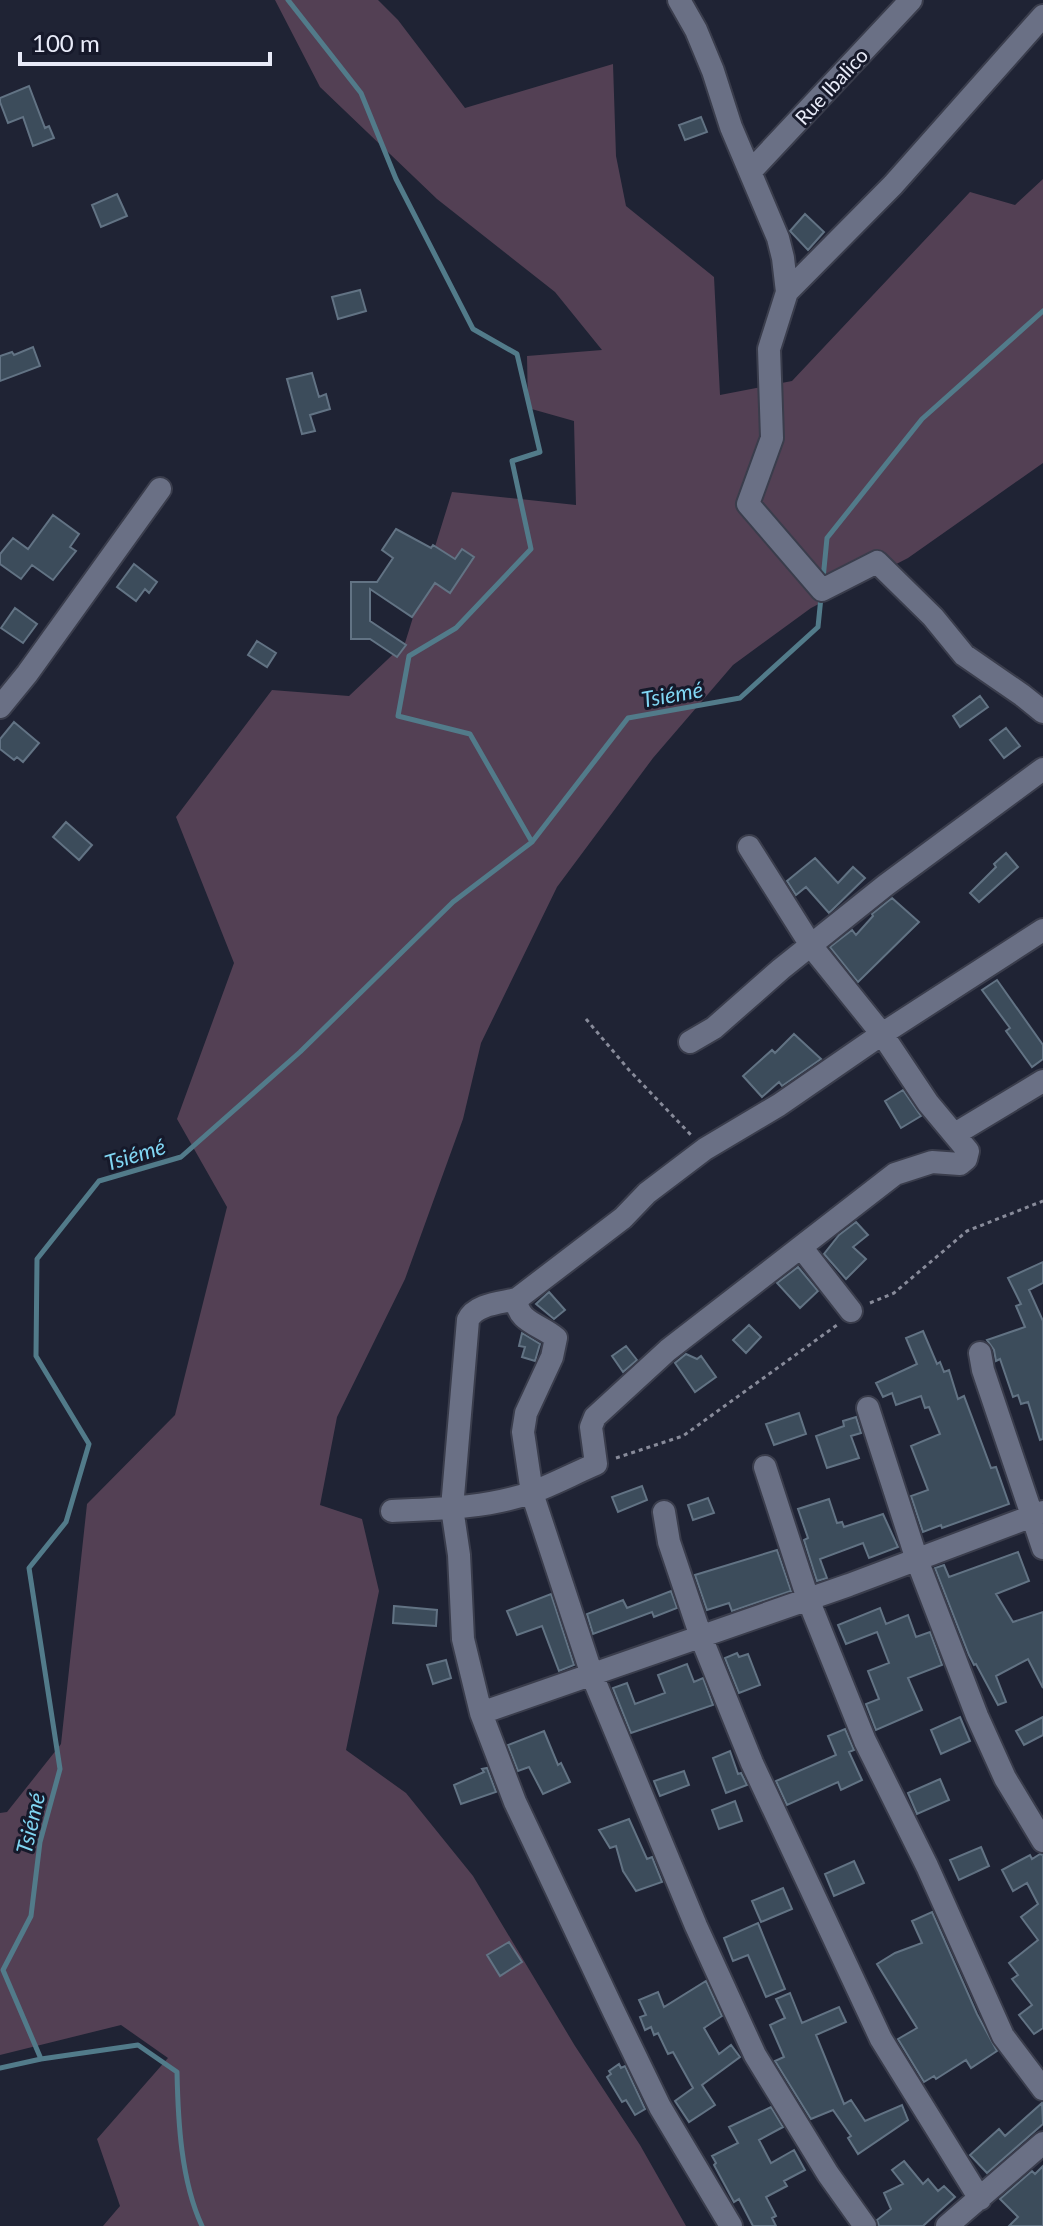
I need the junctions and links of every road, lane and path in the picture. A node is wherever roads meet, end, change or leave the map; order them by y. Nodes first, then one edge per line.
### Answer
1 (679, 0) edge
2 (911, 0) edge
3 (1043, 16) edge
4 (750, 172) junction
5 (787, 292) junction
6 (160, 489) dead end
7 (0, 707) edge
8 (1043, 712) edge
9 (1043, 769) edge
10 (749, 847) dead end
11 (1043, 930) edge
12 (812, 947) junction
13 (586, 1019) dead end
14 (882, 1034) junction
15 (690, 1042) dead end
16 (1043, 1081) edge
17 (955, 1134) junction
18 (705, 1149) junction
19 (1043, 1201) edge
20 (801, 1247) junction
21 (517, 1299) junction
22 (851, 1311) junction
23 (980, 1353) dead end
24 (868, 1408) dead end
25 (596, 1464) junction
26 (765, 1467) dead end
27 (532, 1493) junction
28 (452, 1508) junction
29 (392, 1511) dead end
30 (664, 1512) dead end
31 (1037, 1514) edge
32 (1043, 1548) edge
33 (917, 1560) junction
34 (808, 1599) junction
35 (701, 1637) junction
36 (592, 1675) junction
37 (481, 1713) junction
38 (1043, 1841) edge
39 (1043, 2089) edge
40 (1043, 2143) edge
41 (980, 2199) junction
42 (954, 2224) edge
43 (731, 2226) edge
44 (865, 2226) edge

1 - 4 street
2 - 4 street, Rue Ibalico
3 - 5 street
4 - 5 street
5 - 8 street
6 - 7 street
9 - 12 street
10 - 12 street
11 - 14 street
12 - 14 street
12 - 15 street
13 - 18 path
14 - 17 street
14 - 18 street
16 - 17 street
17 - 20 street
18 - 21 street
19 - 22 path
20 - 22 street
20 - 25 street
21 - 27 street
21 - 28 street
22 - 25 path
23 - 31 street
24 - 33 street
25 - 27 street
26 - 34 street
27 - 28 street
27 - 36 street
28 - 29 street
28 - 37 street
30 - 35 street
31 - 32 street
31 - 33 street
33 - 34 street
33 - 38 street
34 - 35 street
34 - 39 street
35 - 36 street
35 - 41 street
36 - 37 street
36 - 44 street
37 - 43 street
40 - 41 street
41 - 42 street

